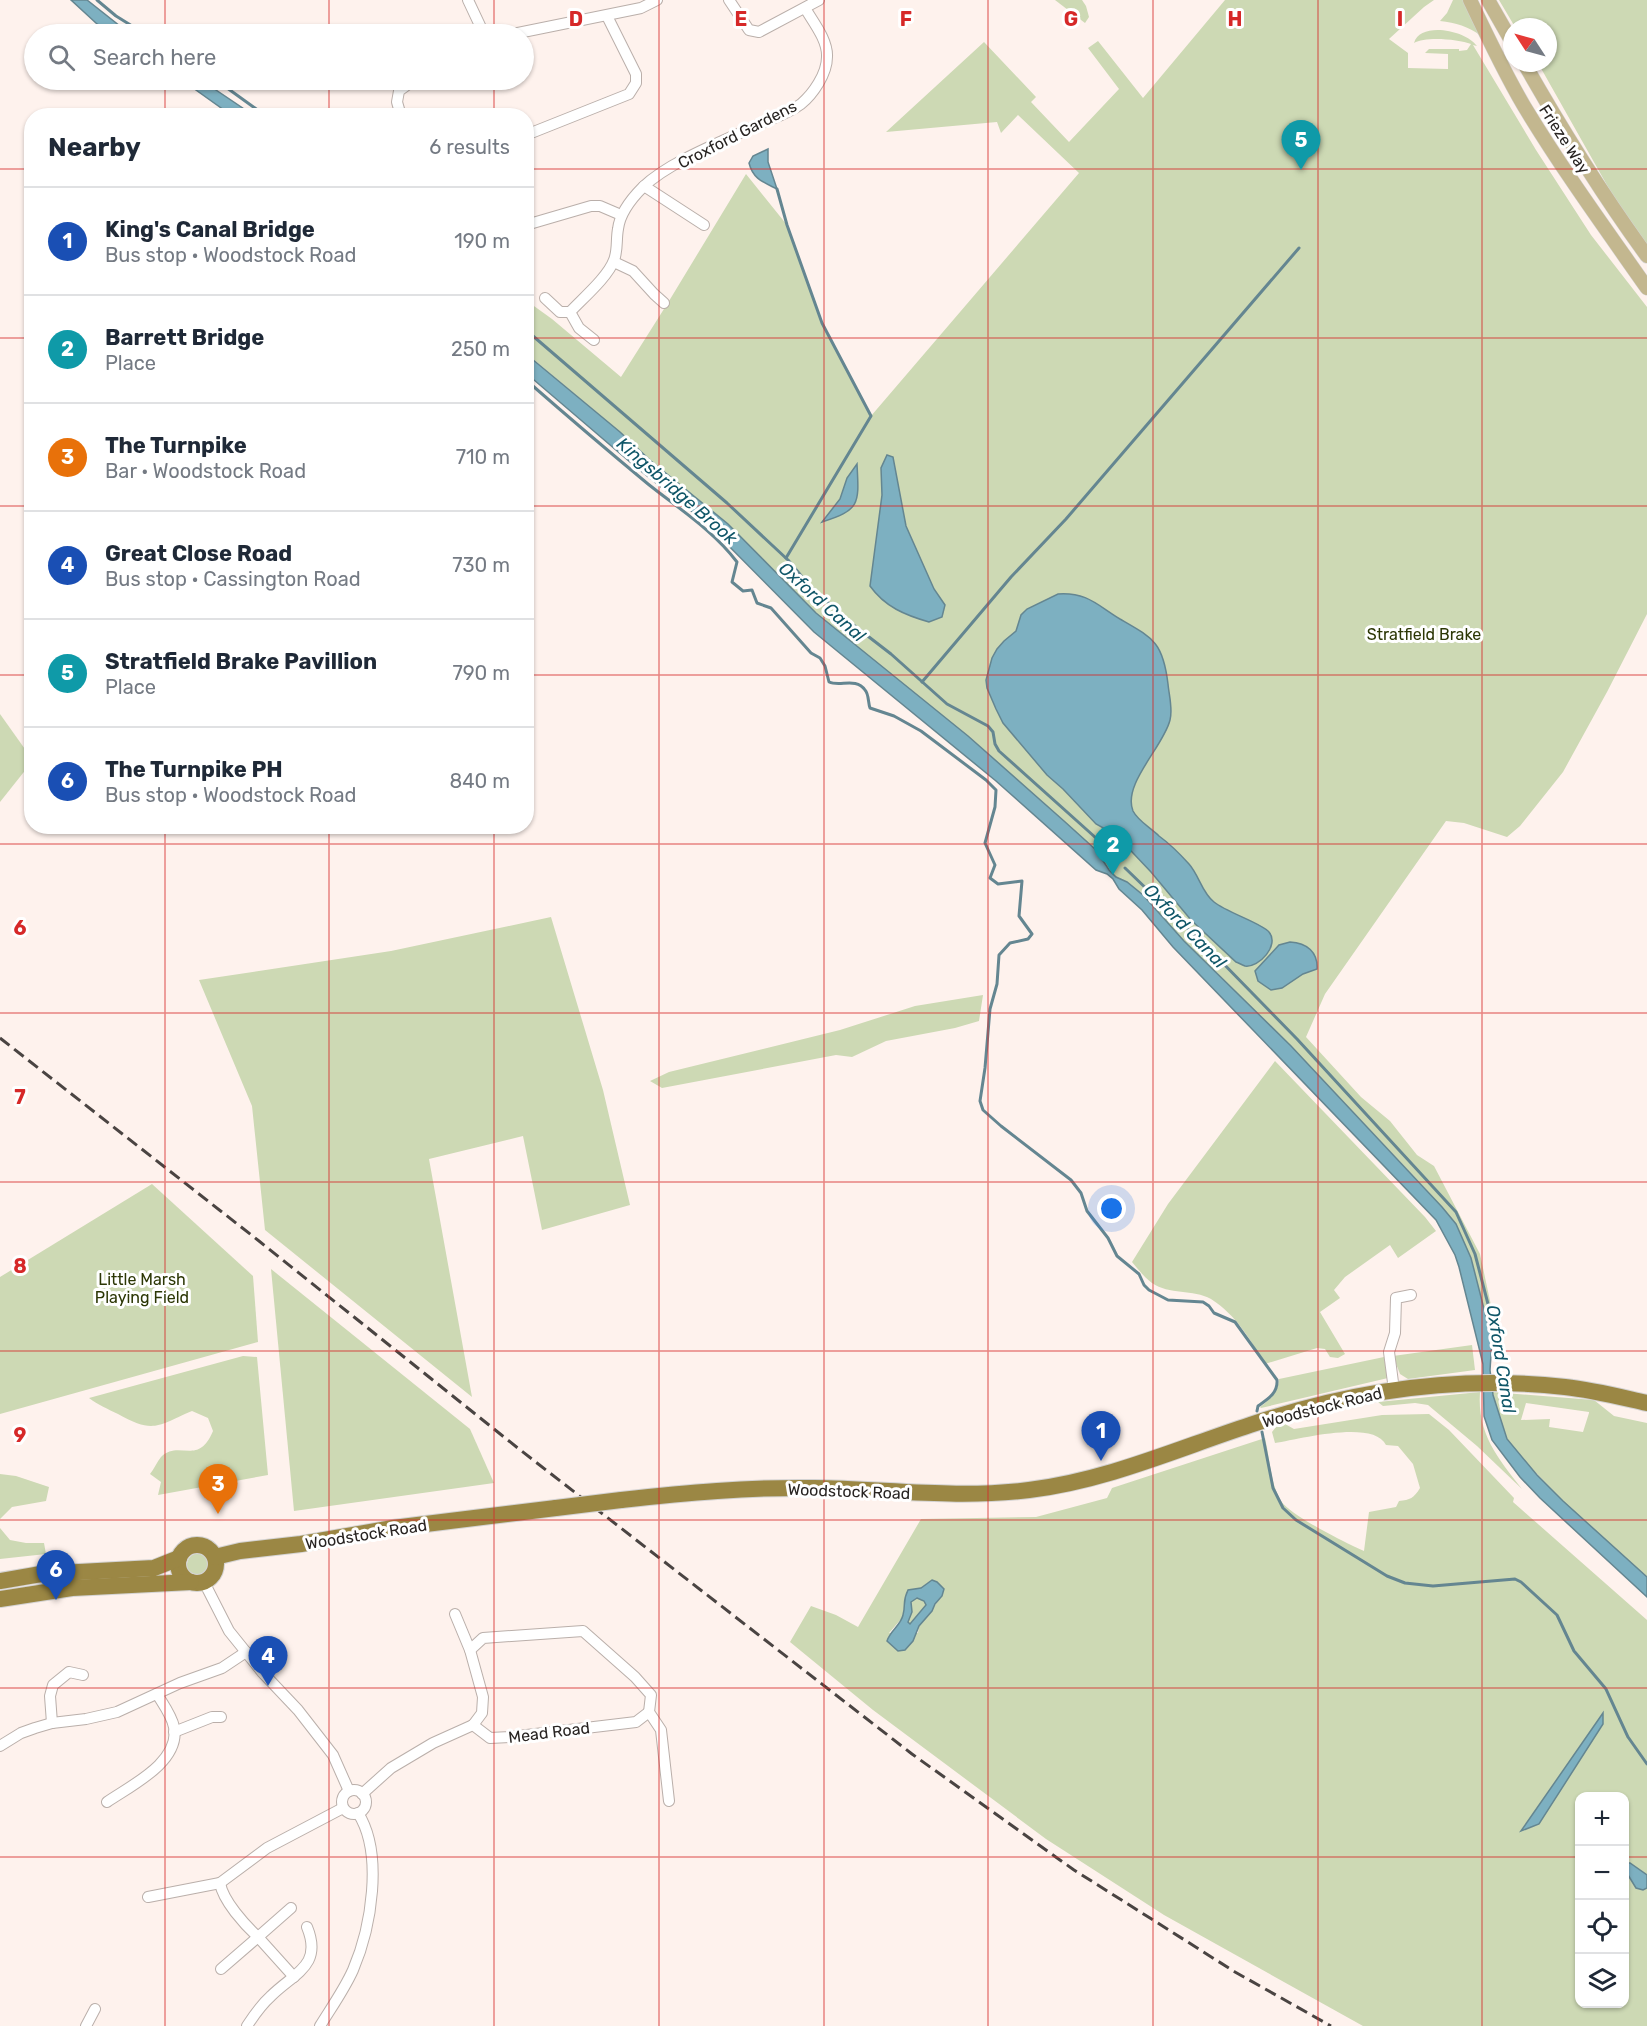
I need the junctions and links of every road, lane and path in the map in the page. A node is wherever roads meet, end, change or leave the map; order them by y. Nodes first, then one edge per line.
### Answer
1 (468, 0) edge
2 (657, 0) edge
3 (729, 0) edge
4 (819, 0) edge
5 (1470, 0) edge
6 (1488, 0) edge
7 (805, 8) junction
8 (607, 16) junction
9 (479, 24) edge
10 (1503, 26) edge
11 (534, 30) edge
12 (1529, 72) edge
13 (400, 90) edge
14 (399, 108) edge
15 (534, 132) edge
16 (644, 186) junction
17 (621, 215) junction
18 (534, 223) edge
19 (704, 225) dead end
20 (1647, 256) edge
21 (614, 262) junction
22 (1647, 288) edge
23 (545, 298) dead end
24 (664, 303) dead end
25 (570, 312) junction
26 (594, 340) dead end
27 (1410, 1295) dead end
28 (1394, 1390) junction
29 (1647, 1403) edge
30 (215, 1557) junction
31 (180, 1558) junction
32 (0, 1581) edge
33 (197, 1582) junction
34 (0, 1599) edge
35 (455, 1614) dead end
36 (470, 1650) junction
37 (246, 1652) junction
38 (83, 1675) dead end
39 (157, 1694) junction
40 (649, 1712) junction
41 (221, 1718) dead end
42 (52, 1723) junction
43 (473, 1725) junction
44 (174, 1732) junction
45 (0, 1746) edge
46 (349, 1791) junction
47 (362, 1794) junction
48 (669, 1801) dead end
49 (107, 1802) dead end
50 (343, 1808) junction
51 (358, 1813) junction
52 (220, 1883) junction
53 (148, 1897) dead end
54 (291, 1908) dead end
55 (307, 1927) dead end
56 (258, 1937) junction
57 (221, 1969) dead end
58 (294, 1977) junction
59 (247, 2026) edge
60 (320, 2026) edge

1 - 9 street
2 - 8 street
3 - 7 street
4 - 7 street
5 - 22 main road, Frieze Way
6 - 10 main road
7 - 16 street, Croxford Gardens
8 - 11 street
8 - 15 street
12 - 20 main road, Frieze Way
13 - 14 street
16 - 17 street, Croxford Gardens
16 - 19 street
17 - 18 street
17 - 21 street, Croxford Gardens
21 - 24 street
21 - 25 street, Croxford Gardens
23 - 25 street
25 - 26 street
27 - 28 street
28 - 29 highway, Woodstock Road
28 - 30 highway, Woodstock Road, bridge
30 - 31 highway
30 - 33 highway
31 - 32 highway
31 - 33 highway
33 - 34 highway
33 - 37 street
35 - 36 street
36 - 40 street
36 - 43 street
37 - 39 street
37 - 46 street
38 - 42 street
39 - 42 street
39 - 44 street
40 - 43 street, Mead Road
40 - 48 street
41 - 44 street
42 - 45 street
43 - 47 street
44 - 49 street
46 - 47 street
46 - 50 street
47 - 51 street
50 - 51 street
50 - 52 street
51 - 60 street
52 - 53 street
52 - 56 street
54 - 56 street
55 - 58 street
56 - 57 street
56 - 58 street
58 - 59 street

